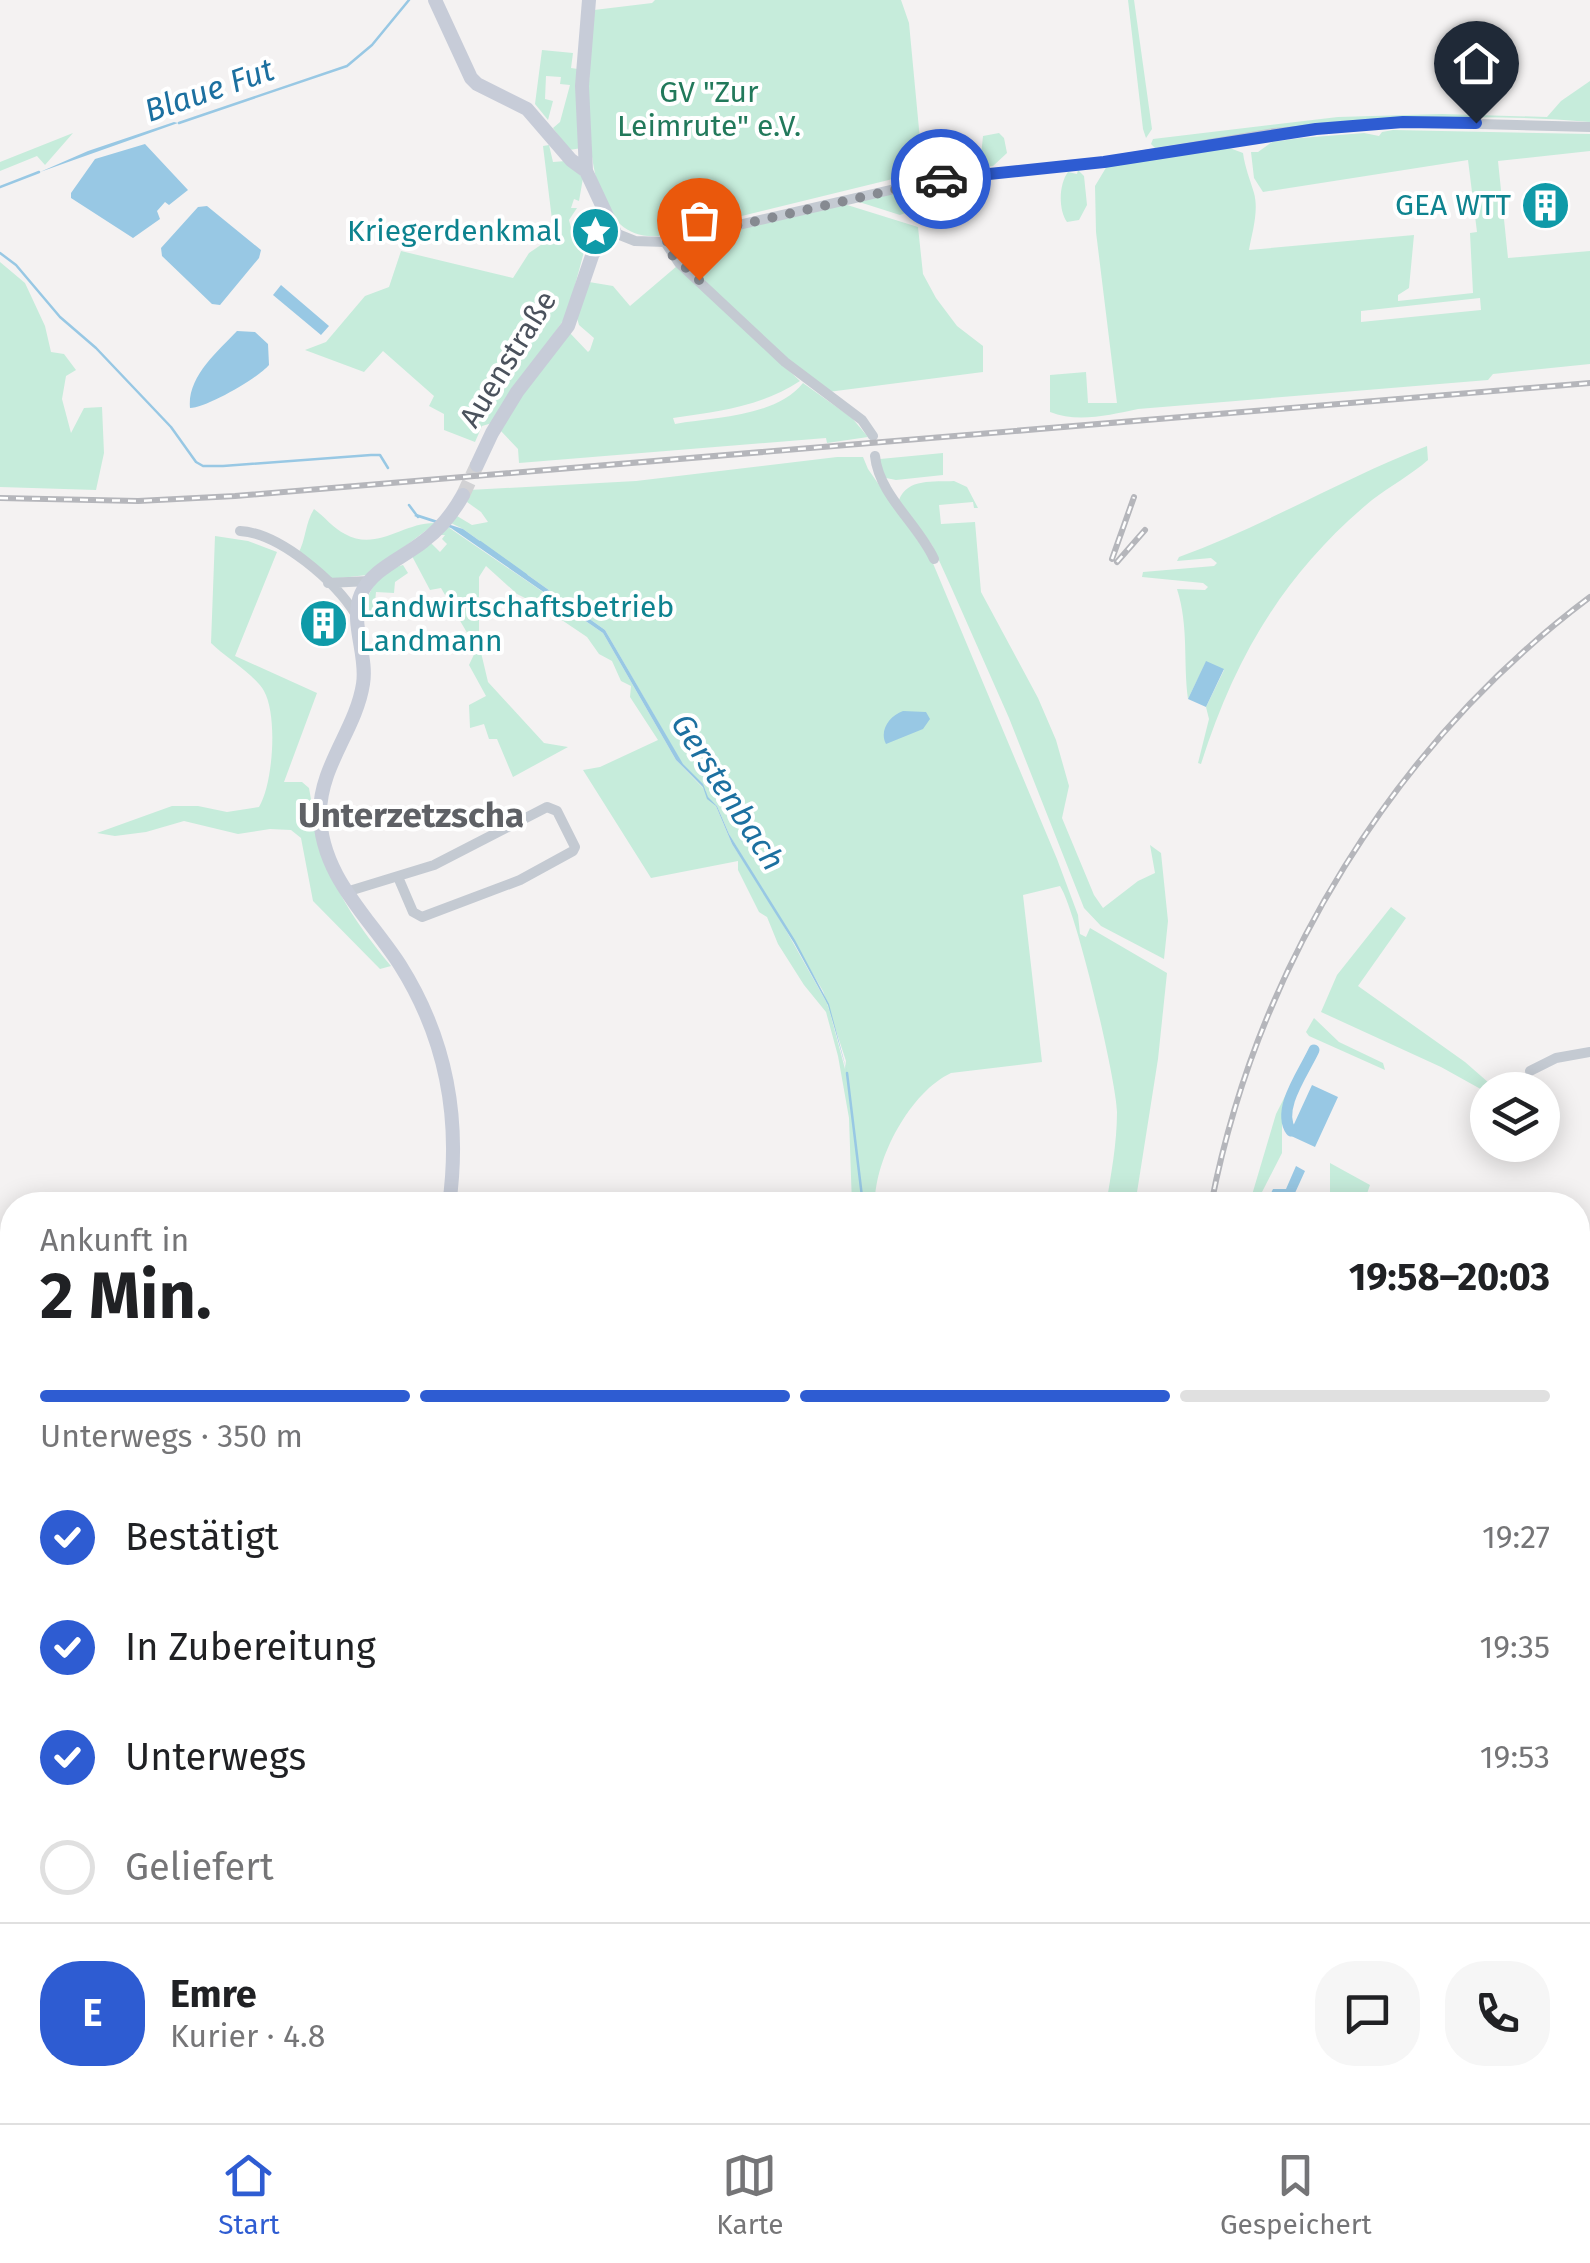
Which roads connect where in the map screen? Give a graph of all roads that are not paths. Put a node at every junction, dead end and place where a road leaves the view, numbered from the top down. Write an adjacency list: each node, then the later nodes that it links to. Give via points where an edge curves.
1 (435, 0): 4 (street, via 471,78 528,109)
2 (588, 0): 4 (street)
3 (1590, 127): 6 (street, via 1403,122 1316,129 1104,162 955,176)
4 (586, 171): 5 (street)
5 (615, 232): 6 (street); 9 (street, Auenstraße, via 593,253 568,326 518,392)
6 (665, 242): 7 (street, via 679,263)
7 (873, 436)
8 (874, 456): 12 (street, via 881,479)
9 (477, 465)
10 (462, 495): 13 (street, via 438,530)
11 (240, 531): 14 (street, via 271,538)
12 (934, 559)
13 (369, 580): 14 (street); 15 (street)
14 (327, 583): 15 (street)
15 (356, 616): 17 (street, via 363,684 320,812)
16 (398, 877): 16 (street, via 547,807 556,810 575,847 520,880 422,917 413,912); 17 (street)
17 (346, 892): 20 (street, via 400,964 429,1023 453,1122)
18 (1590, 1052): 19 (street)
19 (1530, 1070)
20 (450, 1192)

